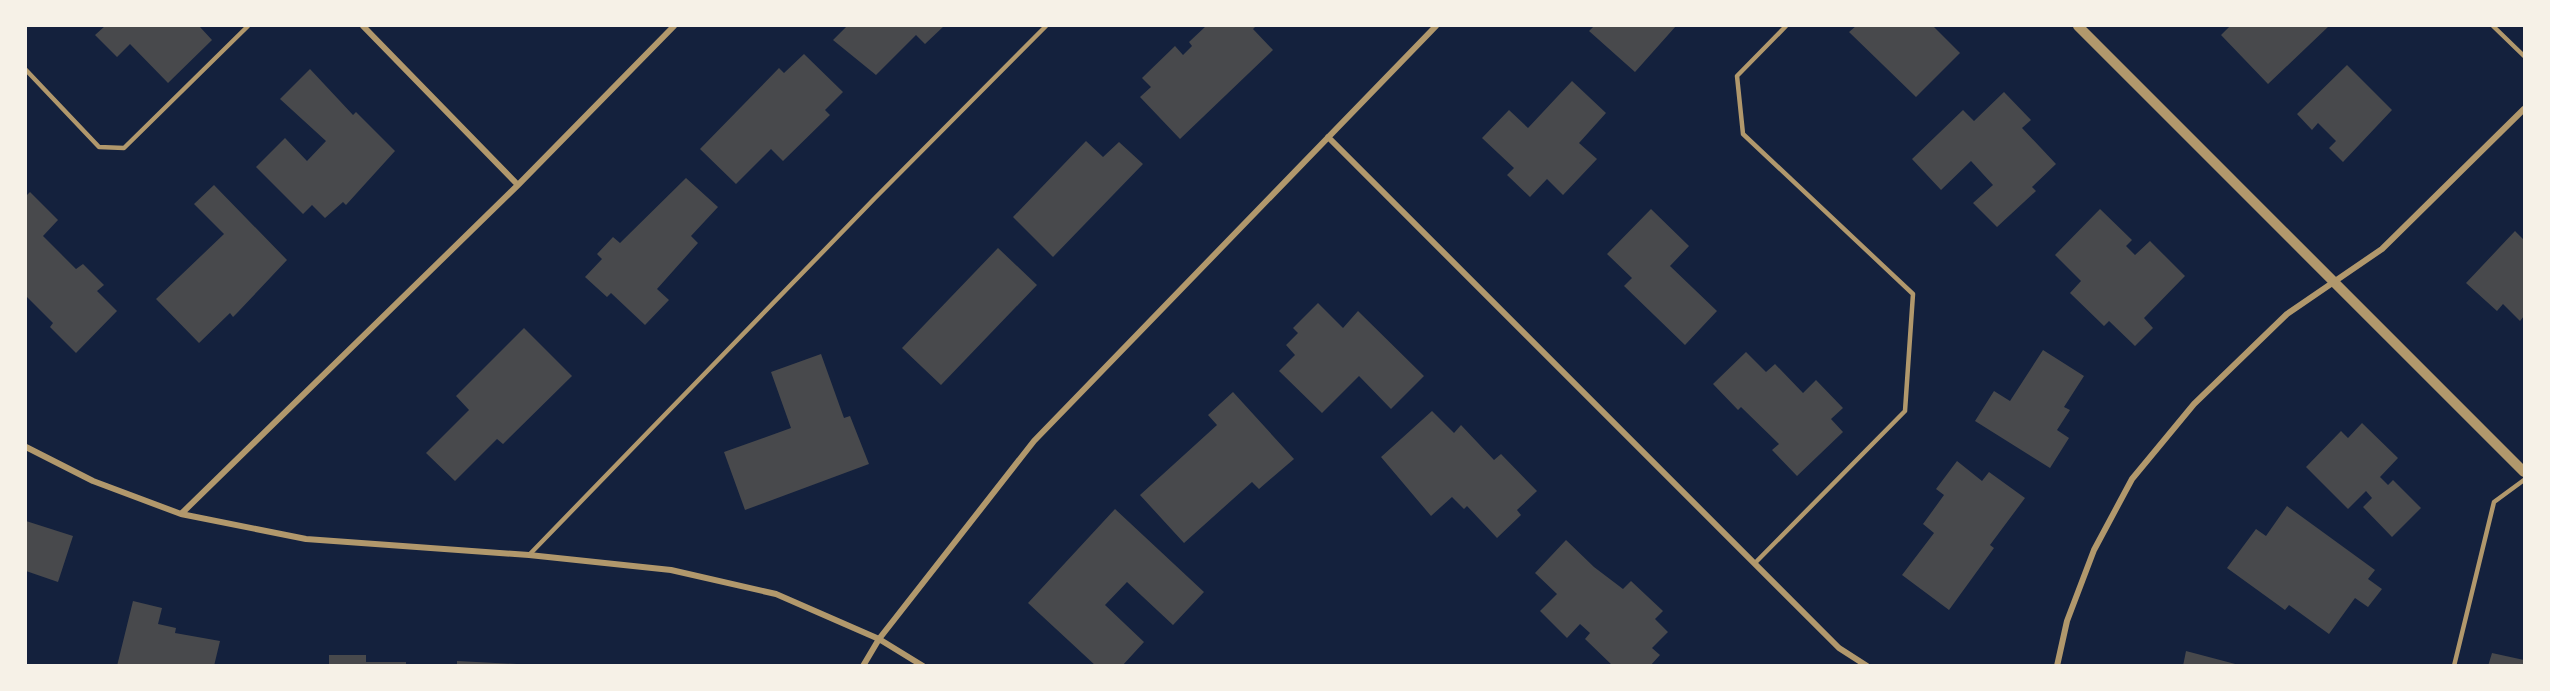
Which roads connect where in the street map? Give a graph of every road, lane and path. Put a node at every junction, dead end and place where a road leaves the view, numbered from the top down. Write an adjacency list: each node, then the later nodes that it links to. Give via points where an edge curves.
1 (248, 26): 10 (lane, via 124,148 99,147)
2 (363, 26): 13 (street)
3 (674, 26): 13 (street)
4 (1046, 26): 19 (lane)
5 (1436, 26): 12 (street)
6 (1786, 26): 20 (lane, via 1737,76 1743,134 1913,294 1905,411)
7 (2078, 26): 14 (street)
8 (2493, 26): 9 (lane)
9 (2524, 56)
10 (26, 70)
11 (2524, 109): 14 (street, via 2382,249)
12 (1328, 137): 20 (street); 21 (street, via 1034,441)
13 (518, 185): 18 (street)
14 (2335, 282): 16 (street); 25 (street, via 2287,314 2194,404 2132,479 2094,550 2067,621)
15 (26, 447): 18 (street, via 93,481)
16 (2524, 472)
17 (2524, 480): 26 (lane, via 2494,502)
18 (181, 514): 19 (street, via 306,540)
19 (528, 555): 21 (street, via 671,570 776,594)
20 (1755, 563): 24 (street, via 1839,648)
21 (879, 639): 22 (street); 23 (street)
22 (862, 666)
23 (923, 666)
24 (1867, 666)
25 (2057, 666)
26 (2454, 666)

